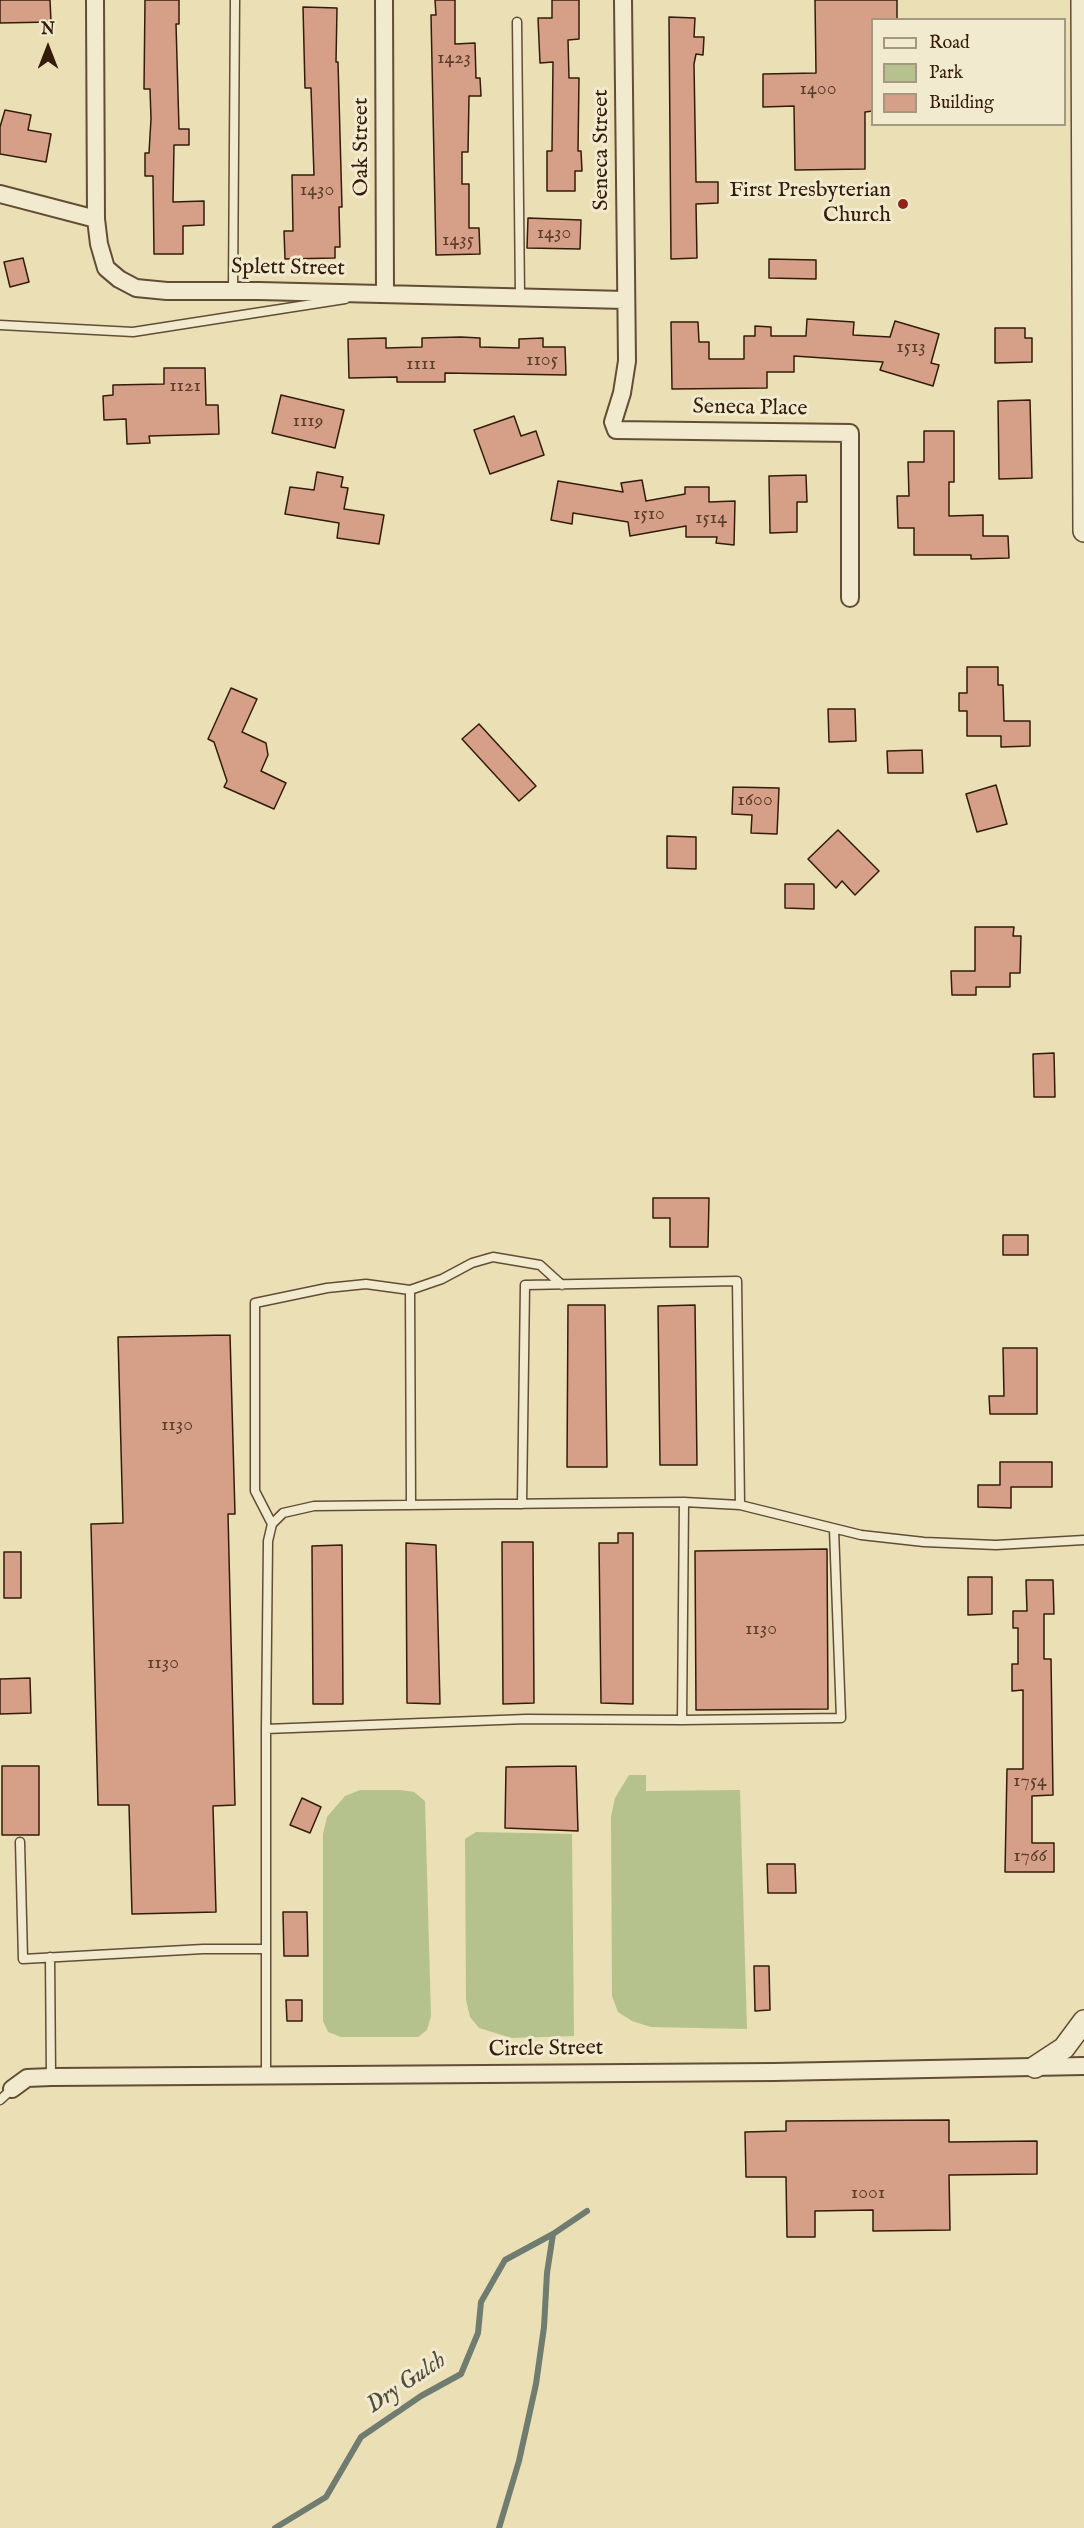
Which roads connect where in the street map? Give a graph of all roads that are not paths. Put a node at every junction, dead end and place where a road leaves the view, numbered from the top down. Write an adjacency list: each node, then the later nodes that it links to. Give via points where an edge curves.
1 (95, 0): 8 (street, Splett Street)
2 (235, 0): 9 (lane)
3 (384, 0): 10 (street, Oak Street)
4 (623, 0): 12 (street, Seneca Street)
5 (1082, 0): 14 (street)
6 (517, 22): 11 (lane)
7 (0, 194): 8 (street)
8 (96, 219): 9 (street, Splett Street, via 106,268 136,288)
9 (233, 291): 10 (street, Splett Street)
10 (385, 293): 11 (street, Splett Street); 13 (lane, via 133,332)
11 (520, 297): 12 (street, Splett Street)
12 (625, 300): 15 (street, Seneca Place, via 627,361 614,422 616,430 850,433)
13 (0, 325)
14 (1084, 531)
15 (850, 598)
16 (562, 1285): 17 (lane, via 540,1265 494,1257); 19 (lane, via 525,1285); 20 (lane, via 737,1281)
17 (410, 1290): 21 (lane); 22 (lane, via 366,1284 255,1303 255,1491)
18 (684, 1502): 19 (lane); 20 (lane); 25 (lane)
19 (522, 1504): 21 (lane)
20 (740, 1504): 23 (lane)
21 (411, 1505): 22 (lane, via 314,1506 283,1513)
22 (272, 1524): 26 (lane, via 268,1541)
23 (834, 1529): 24 (lane, via 924,1542 996,1545); 25 (lane, via 841,1718)
24 (1084, 1540)
25 (682, 1720): 26 (lane, via 526,1719)
26 (266, 1729): 28 (lane)
27 (20, 1842): 29 (lane, via 23,1959)
28 (266, 1949): 29 (lane); 33 (lane)
29 (50, 1957): 34 (lane)
30 (1084, 2021): 32 (street, via 1064,2048)
31 (1084, 2066): 32 (street, Circle Street)
32 (1035, 2067): 33 (street, Circle Street)
33 (266, 2075): 34 (street, Circle Street)
34 (51, 2077): 35 (street, Circle Street, via 27,2078)
35 (6, 2094)

